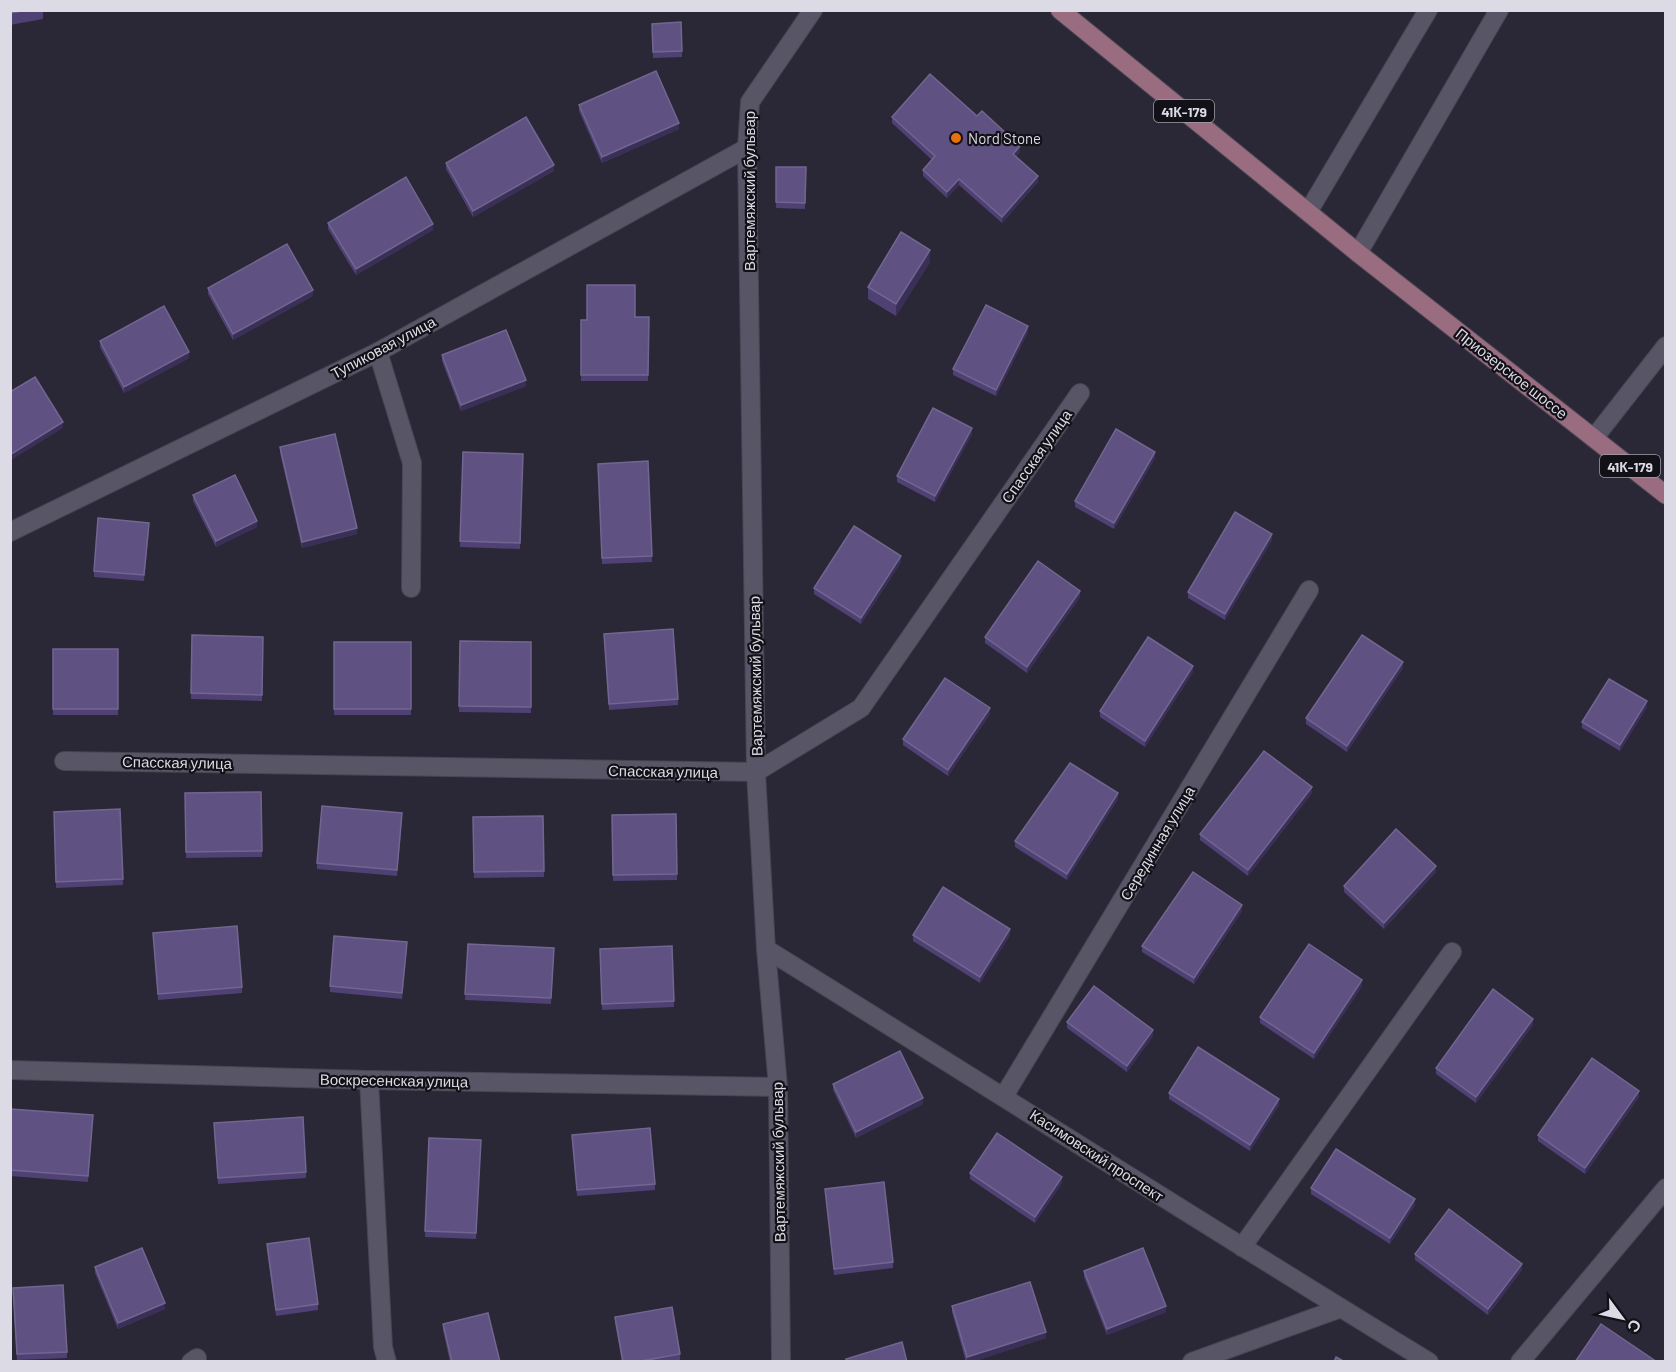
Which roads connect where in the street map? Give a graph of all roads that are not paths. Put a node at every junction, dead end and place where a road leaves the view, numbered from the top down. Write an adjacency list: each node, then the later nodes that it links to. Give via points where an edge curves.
1 (813, 10): 5 (street, Вартемяжский бульвар, via 750,102)
2 (1060, 10): 6 (main road, 41К-179)
3 (1428, 10): 6 (street)
4 (1499, 10): 7 (street)
5 (747, 148): 9 (street, Тупиковая улица); 17 (street, Вартемяжский бульвар)
6 (1308, 212): 7 (main road, 41К-179)
7 (1358, 253): 11 (main road, Приозерское шоссе / 41К-179)
8 (1665, 346): 11 (street)
9 (378, 352): 13 (street, Тупиковая улица); 14 (street, via 412,463)
10 (1080, 393): 17 (street, Спасская улица, via 861,708)
11 (1594, 438): 12 (main road, Приозерское шоссе / 41К-179)
12 (1665, 495)
13 (10, 532)
14 (411, 588)
15 (1309, 590): 23 (street, Серединная улица)
16 (64, 760): 17 (street, Спасская улица)
17 (756, 772): 18 (street, Вартемяжский бульвар)
18 (766, 949): 22 (street, Вартемяжский бульвар); 23 (street, Касимовский проспект)
19 (1452, 952): 25 (street)
20 (10, 1070): 21 (street, Воскресенская улица)
21 (369, 1080): 22 (street, Воскресенская улица); 27 (street, via 383,1347)
22 (778, 1087): 28 (street, Вартемяжский бульвар)
23 (1004, 1096): 25 (street, Касимовский проспект)
24 (1665, 1188): 31 (street)
25 (1242, 1247): 26 (street, Касимовский проспект)
26 (1341, 1308): 29 (street); 30 (street, Касимовский проспект)
27 (387, 1362)
28 (781, 1362)
29 (1192, 1362)
30 (1429, 1362)
31 (1520, 1362)

